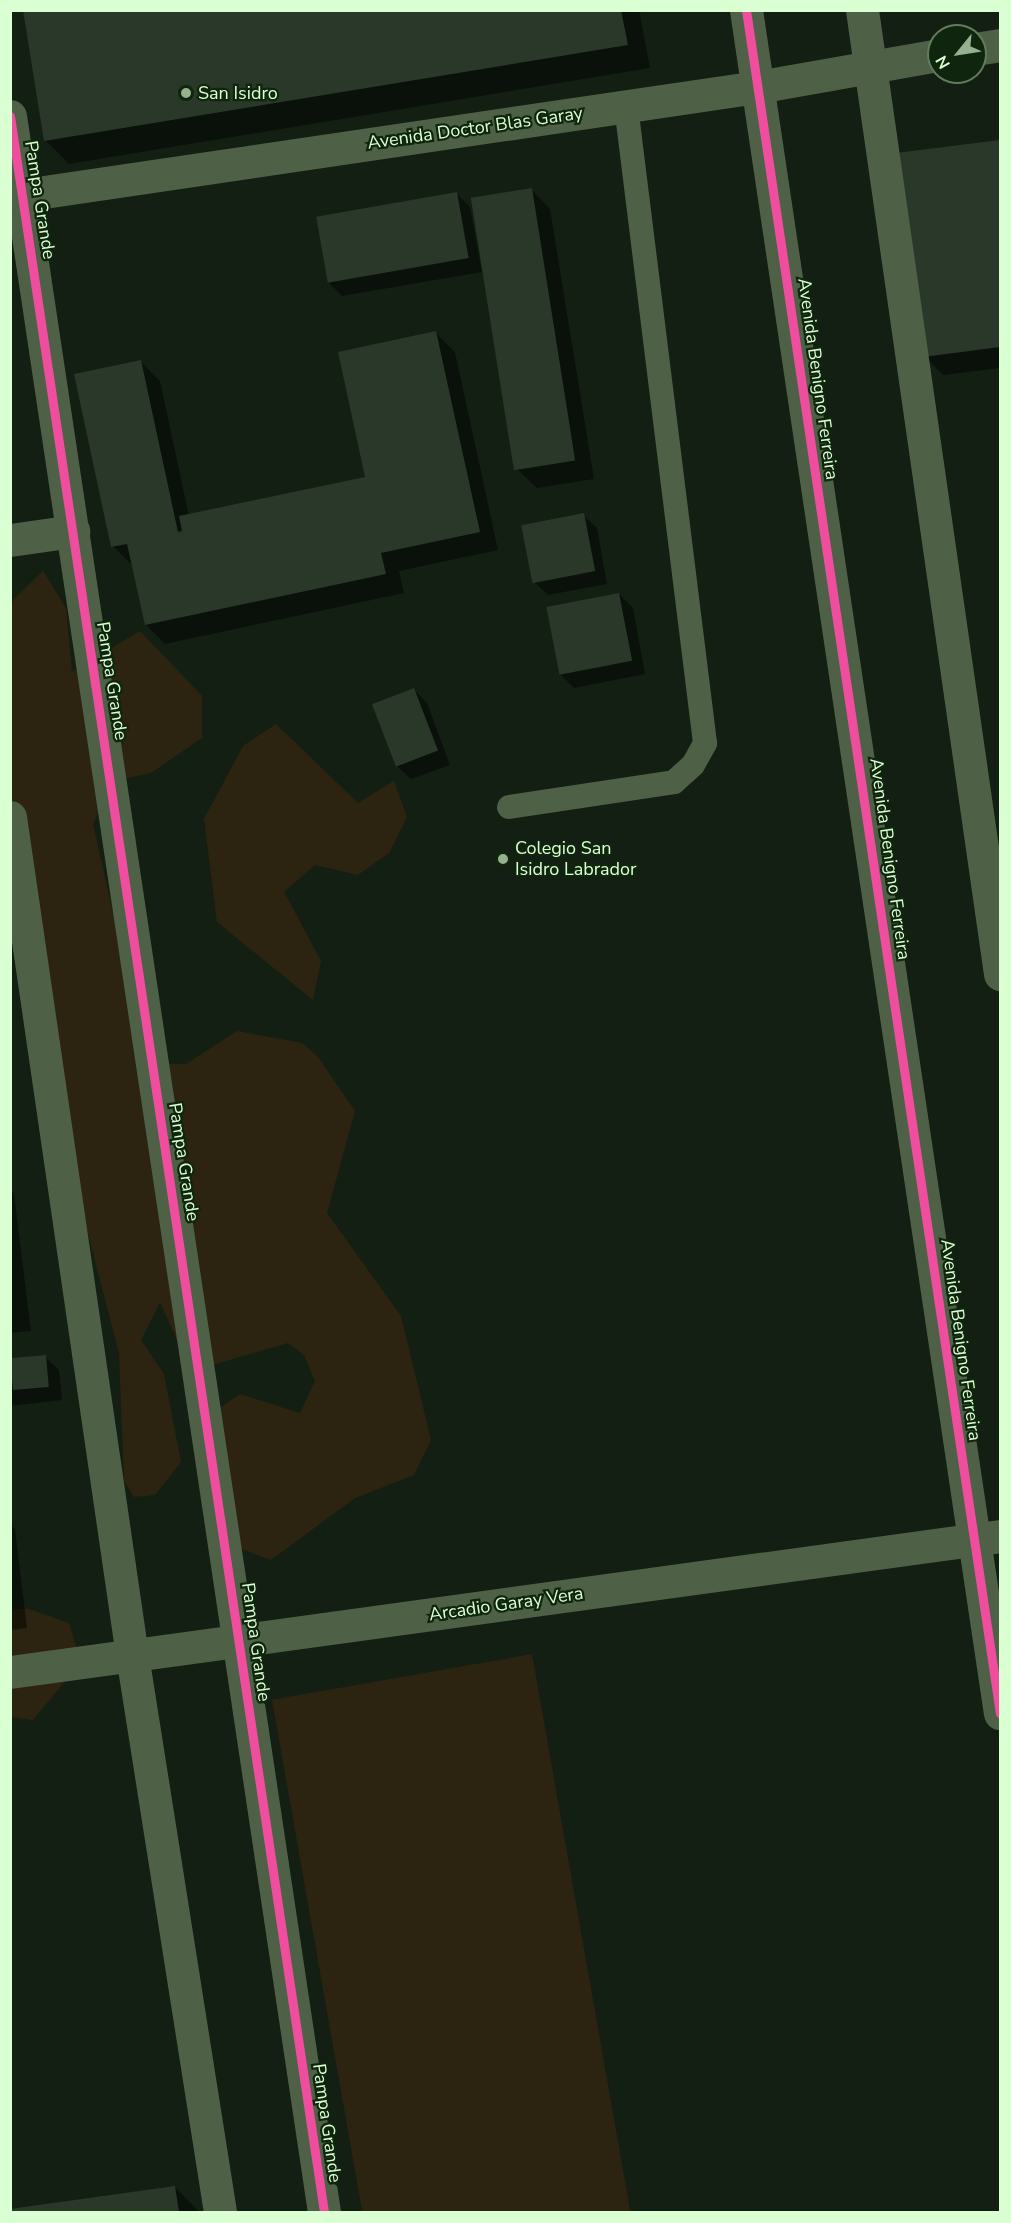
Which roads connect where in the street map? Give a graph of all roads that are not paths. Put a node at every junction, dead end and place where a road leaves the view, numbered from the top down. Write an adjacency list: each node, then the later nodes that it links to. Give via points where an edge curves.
1 (746, 10): 5 (street, Avenida Benigno Ferreira)
2 (862, 10): 4 (street)
3 (927, 57): 4 (street, Avenida Doctor Blas Garay)
4 (871, 66): 5 (street, Avenida Doctor Blas Garay); 13 (street)
5 (758, 87): 6 (street, Avenida Doctor Blas Garay); 14 (street, Avenida Benigno Ferreira)
6 (626, 106): 8 (street, Avenida Doctor Blas Garay); 11 (lane, via 705,743 693,765 674,782)
7 (10, 116): 8 (street, Pampa Grande)
8 (17, 196): 9 (street, Pampa Grande)
9 (73, 531): 10 (street); 15 (street, Pampa Grande)
10 (10, 540)
11 (509, 807)
12 (10, 817): 16 (street)
13 (1000, 974)
14 (988, 1538): 15 (street, Arcadio Garay Vera); 18 (street, Avenida Benigno Ferreira)
15 (239, 1641): 16 (street, Arcadio Garay Vera); 20 (street, Pampa Grande)
16 (132, 1655): 17 (street, Arcadio Garay Vera); 19 (street)
17 (10, 1672)
18 (1000, 1713)
19 (220, 2212)
20 (324, 2212)

